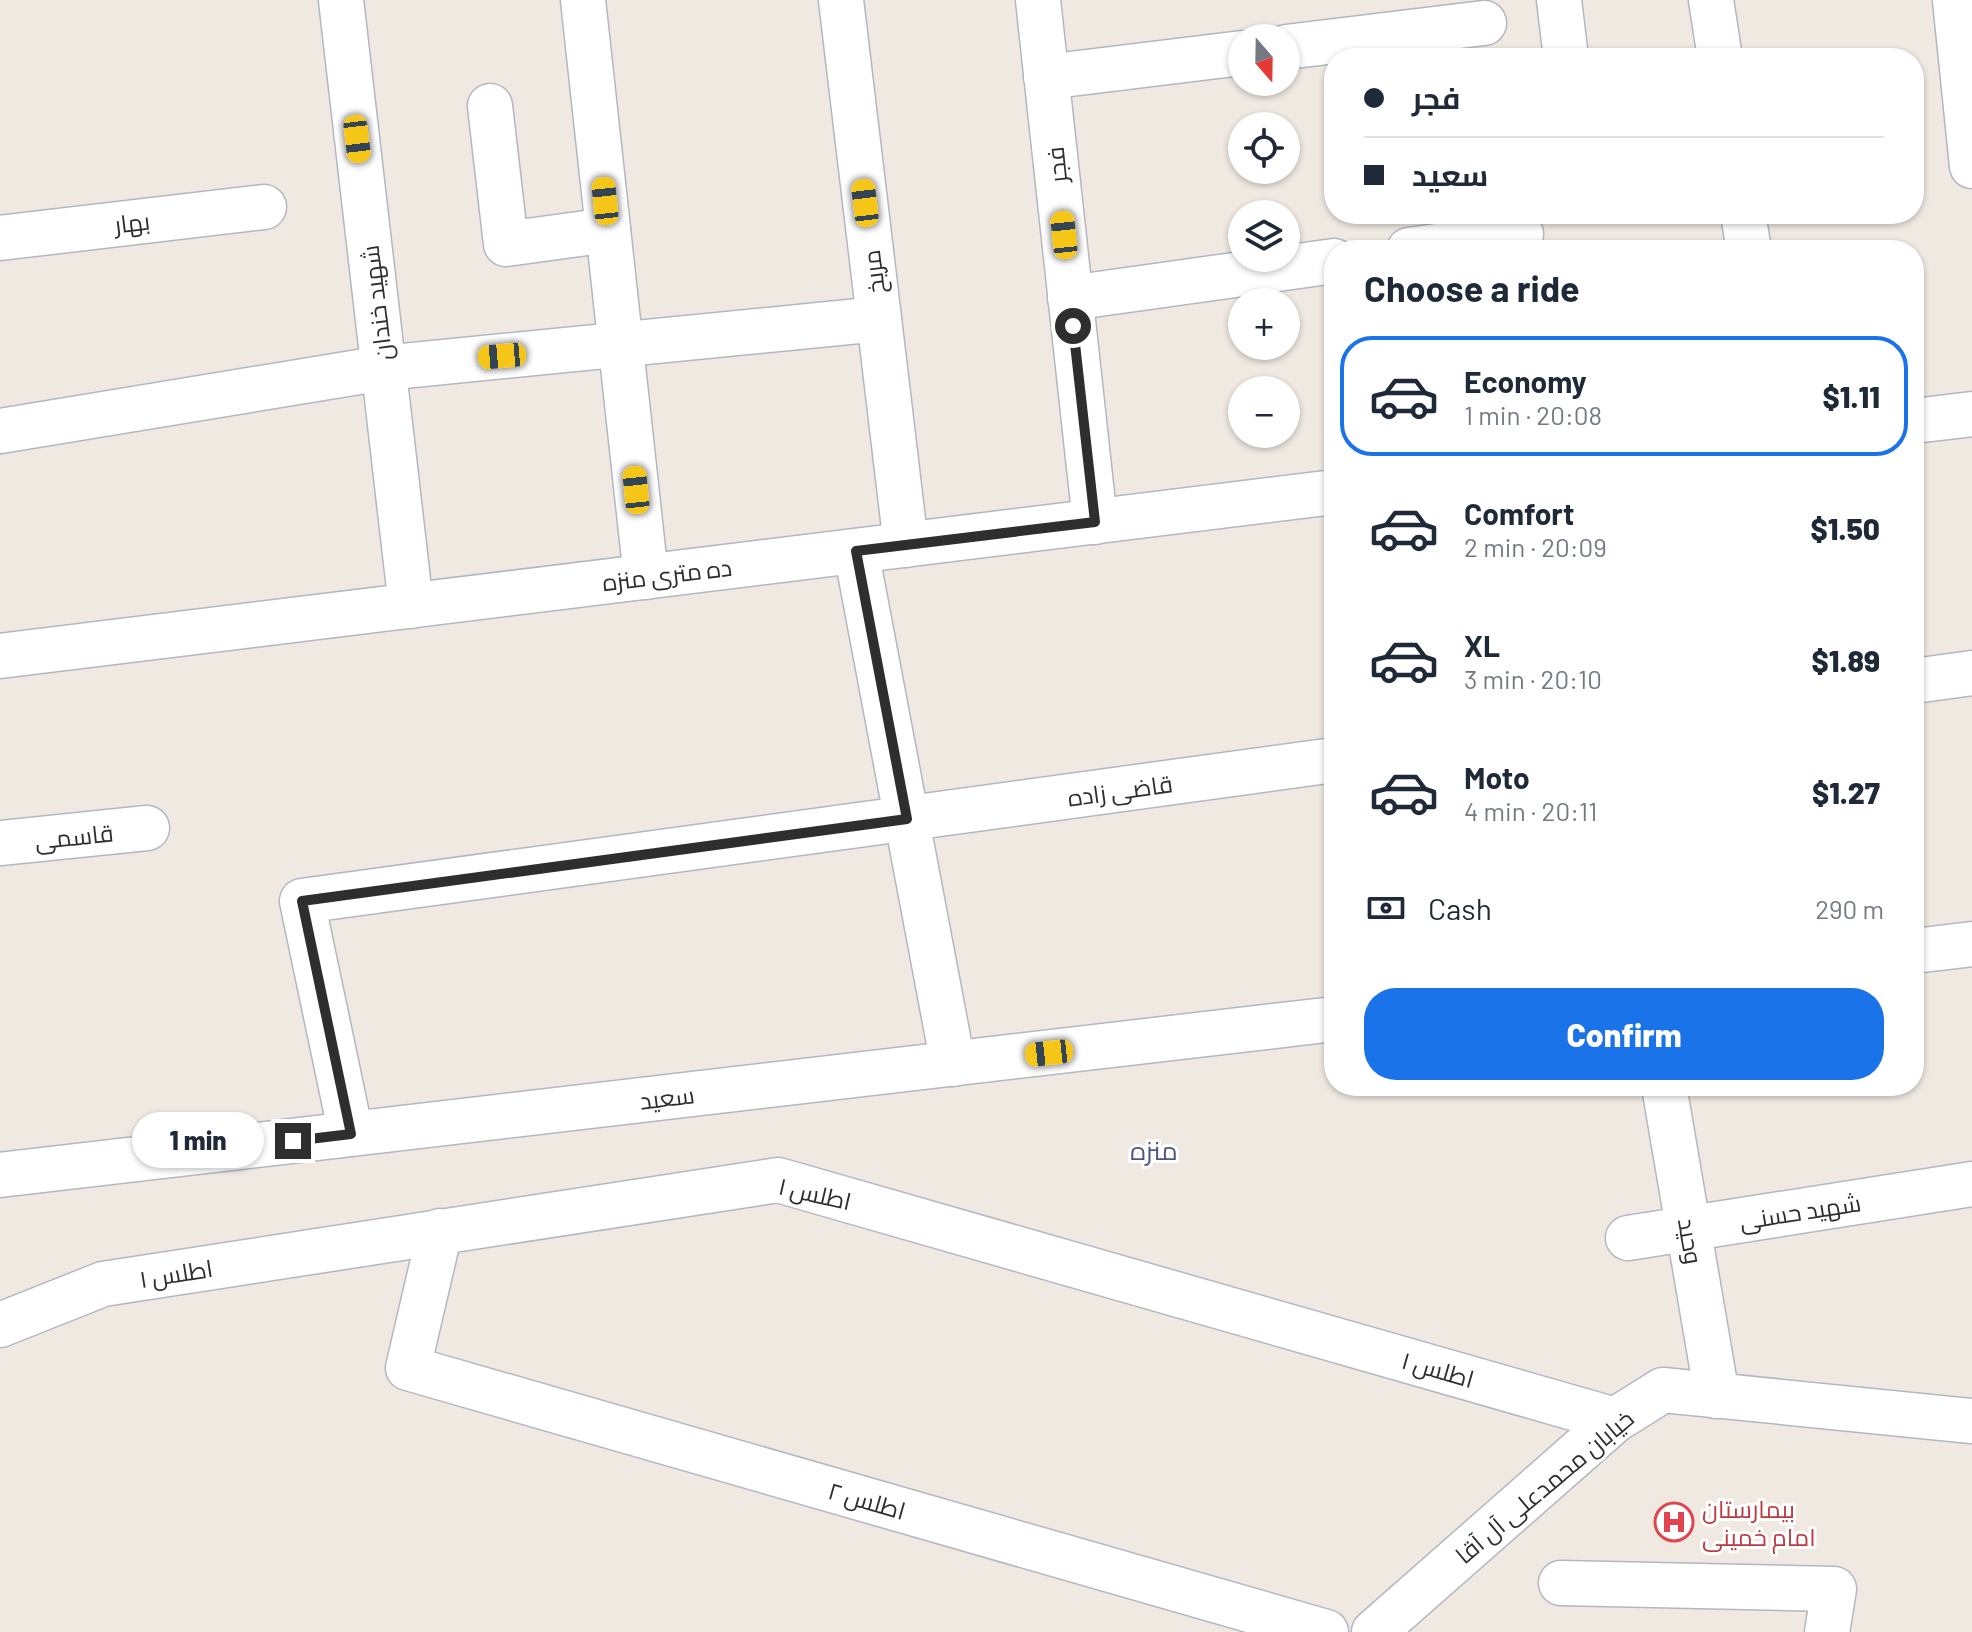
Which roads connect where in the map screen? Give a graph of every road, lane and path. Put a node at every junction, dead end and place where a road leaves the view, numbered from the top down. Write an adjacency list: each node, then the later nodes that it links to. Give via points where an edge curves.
1 (341, 0): 25 (street, شهید خندان)
2 (583, 0): 17 (street)
3 (841, 0): 23 (street, مریخ)
4 (1038, 0): 13 (street, فجر)
5 (1559, 0): 10 (street)
6 (1711, 0): 11 (street)
7 (1955, 0): 15 (street)
8 (1485, 27): 9 (street)
9 (1300, 46)
10 (1565, 48)
11 (1718, 48)
12 (1228, 55): 13 (street)
13 (1046, 77): 22 (street, فجر)
14 (490, 106): 17 (street, via 506,244)
15 (1972, 166)
16 (264, 207): 19 (street, بهار)
17 (608, 230): 24 (street)
18 (1520, 233): 20 (street)
19 (0, 238)
20 (1474, 240)
21 (1324, 262): 22 (street)
22 (1070, 298): 30 (street, فجر)
23 (879, 319): 24 (street); 31 (street, مریخ)
24 (621, 345): 25 (street); 33 (street)
25 (383, 368): 28 (street); 34 (street, شهید خندان)
26 (1972, 414): 27 (street)
27 (1924, 420)
28 (0, 431)
29 (1324, 493): 30 (street, ده متری منزه)
30 (1095, 522): 31 (street, ده متری منزه)
31 (906, 545): 32 (street, ده متری منزه)
32 (856, 551): 33 (street, ده متری منزه); 39 (street)
33 (646, 577): 34 (street, ده متری منزه)
34 (411, 606): 35 (street, ده متری منزه)
35 (0, 654)
36 (1972, 673): 37 (street)
37 (1924, 680)
38 (1324, 761): 39 (street, قاضی زاده)
39 (907, 819): 45 (street); 47 (street, قاضی زاده, via 302,901)
40 (147, 828): 41 (street, قاسمی)
41 (0, 843)
42 (1972, 944): 43 (street)
43 (1924, 950)
44 (1324, 1020): 45 (street, سعید)
45 (953, 1064): 47 (street, سعید)
46 (1666, 1096): 50 (street, وحید)
47 (351, 1134): 48 (street, سعید)
48 (0, 1175)
49 (1972, 1184): 50 (street, شهید حسنی)
50 (1689, 1229): 52 (street, شهید حسنی); 54 (street, وحید)
51 (440, 1231): 53 (street, اطلس ۱, via 103,1284); 55 (street, اطلس ۱, via 778,1180); 58 (street, اطلس ۲, via 408,1368)
52 (1628, 1238)
53 (0, 1325)
54 (1717, 1396): 55 (street, خیابان محمدعلی آل آقا, via 1663,1390); 56 (street, خیابان محمدعلی آل آقا)
55 (1615, 1420): 59 (street, خیابان محمدعلی آل آقا)
56 (1972, 1421)
57 (1561, 1583): 60 (street, via 1834,1589)
58 (1326, 1632)
59 (1374, 1632)
60 (1827, 1632)

